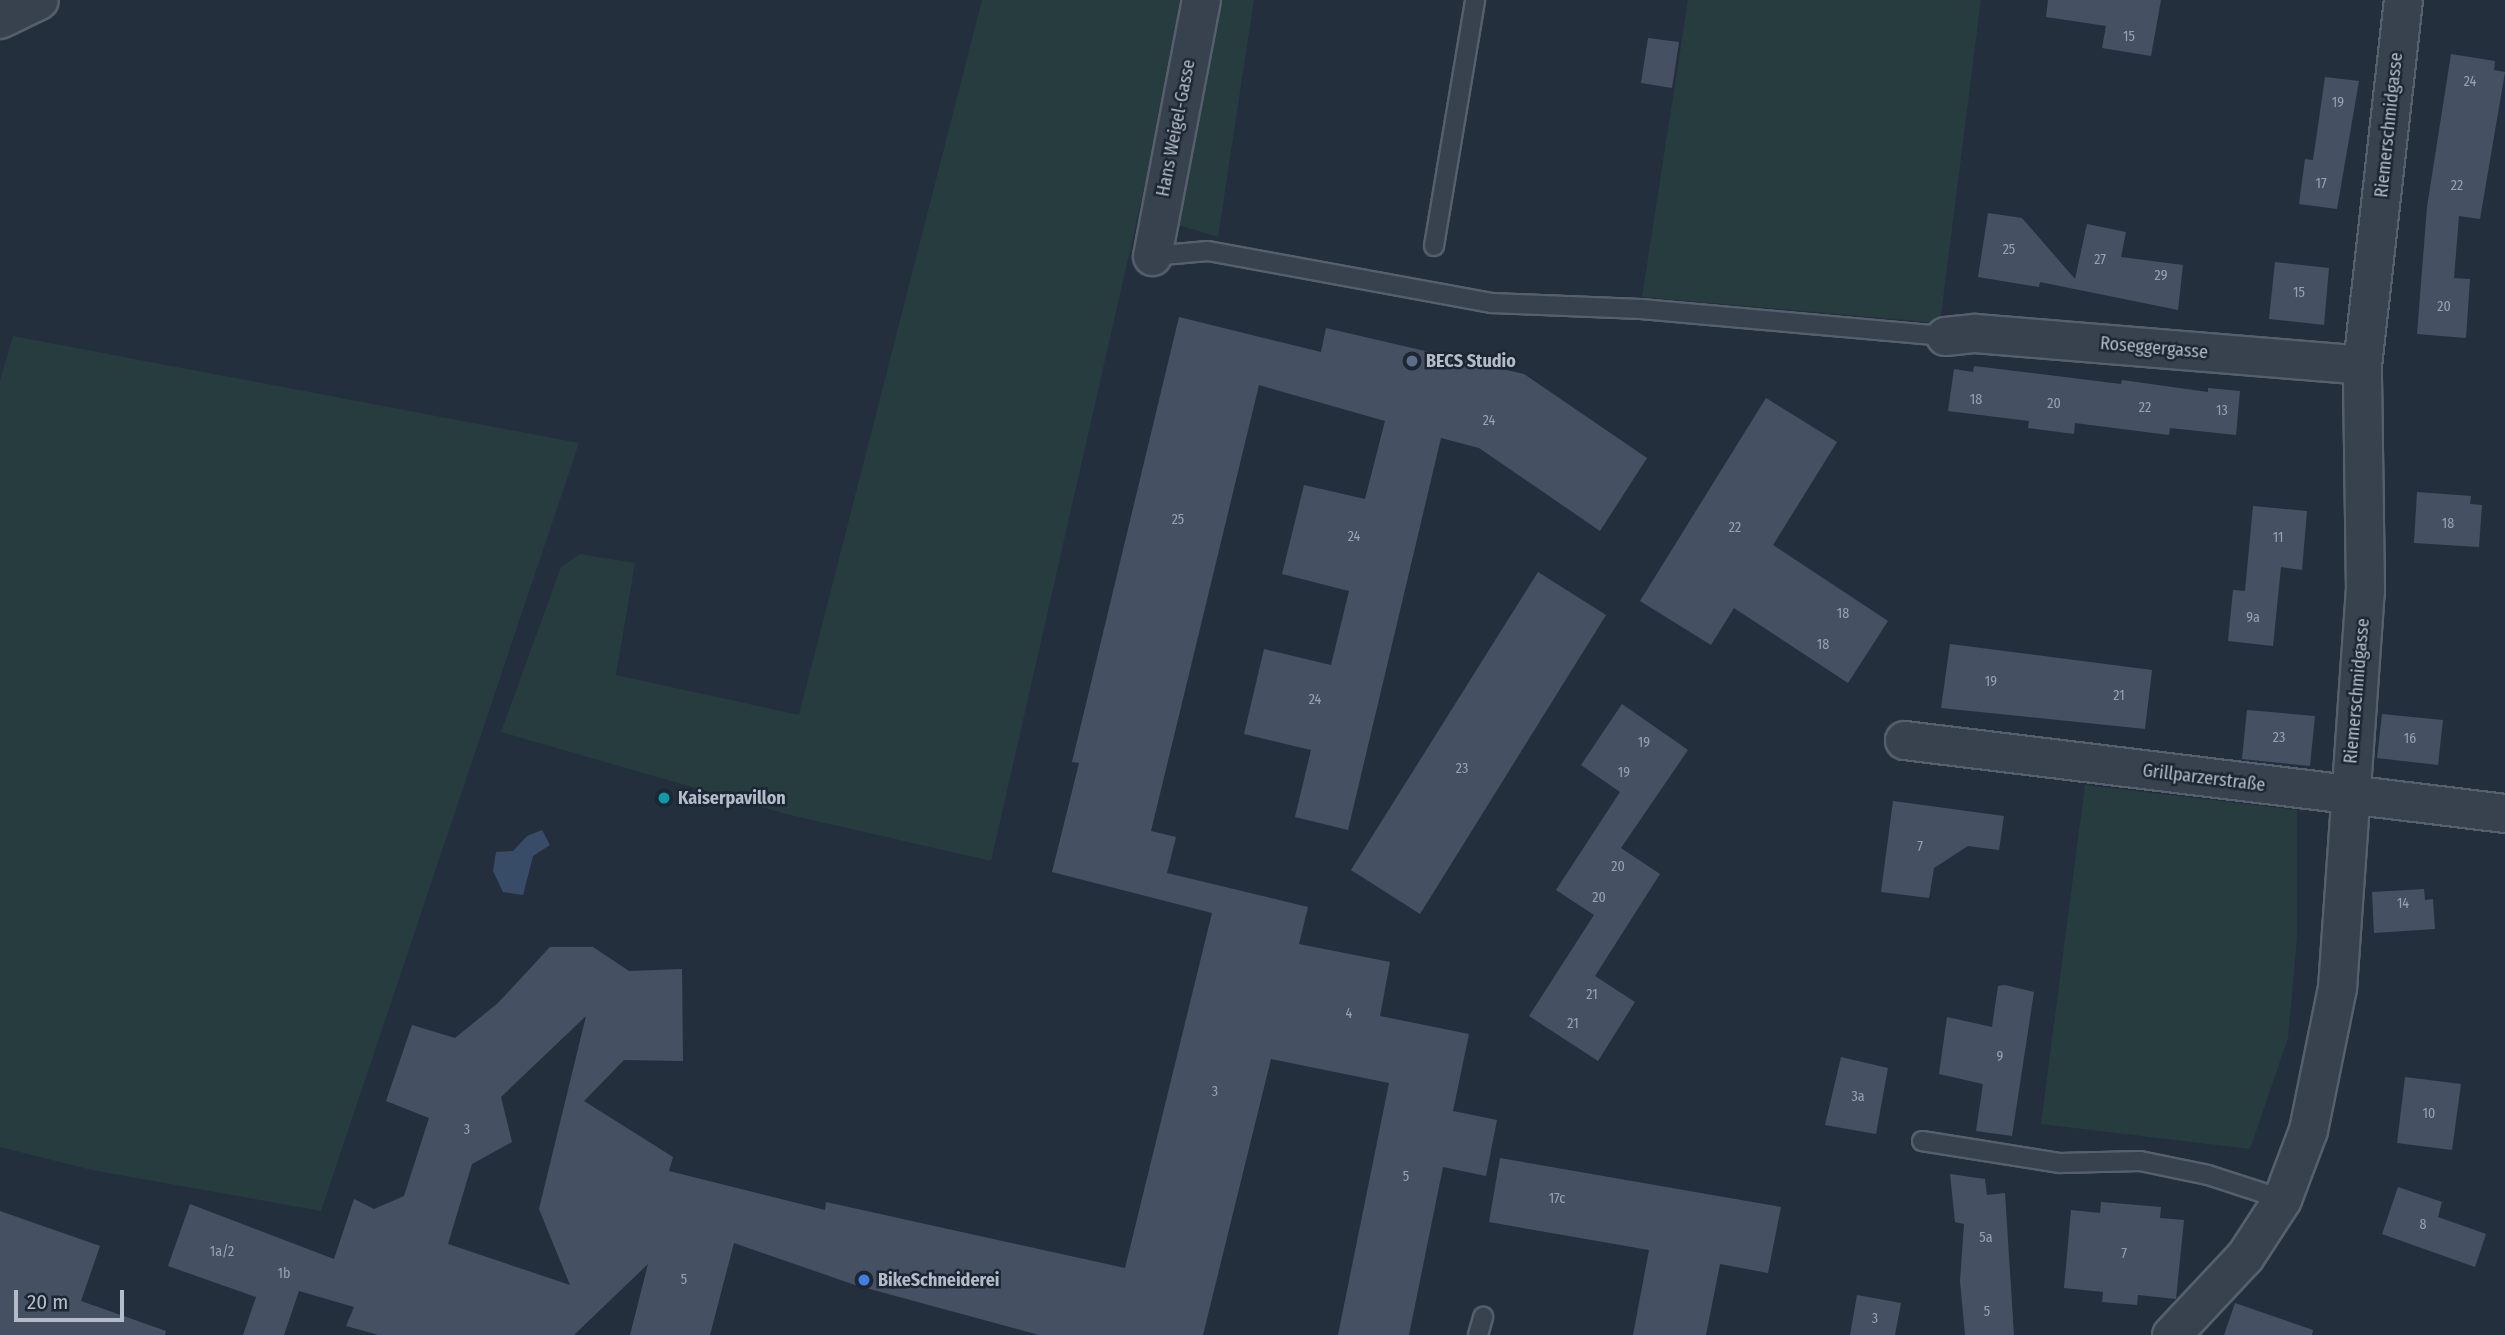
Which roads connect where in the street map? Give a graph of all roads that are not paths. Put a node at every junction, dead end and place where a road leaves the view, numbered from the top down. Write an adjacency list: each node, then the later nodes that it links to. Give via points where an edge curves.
1 (39, 0): 5 (street)
2 (1201, 0): 7 (street, Hans Weigel-Gasse)
3 (1475, 0): 6 (lane)
4 (2403, 0): 9 (street, Riemerschmidgasse)
5 (0, 19)
6 (1434, 246)
7 (1152, 256): 8 (lane, via 1208,251 1492,303 1641,309)
8 (1945, 336): 9 (street, Roseggergasse, via 1975,332)
9 (2362, 365): 11 (street, Riemerschmidgasse, via 2365,591)
10 (1904, 740): 11 (street, Grillparzerstraße)
11 (2348, 796): 12 (street, Grillparzerstraße); 14 (street, Riemerschmidgasse, via 2337,989 2308,1130)
12 (2505, 813)
13 (1922, 1141): 14 (lane, via 2060,1163 2140,1161 2208,1175)
14 (2282, 1199): 17 (street, Riemerschmidgasse, via 2245,1256)
15 (1483, 1317): 16 (lane)
16 (1478, 1335)
17 (2171, 1335)

